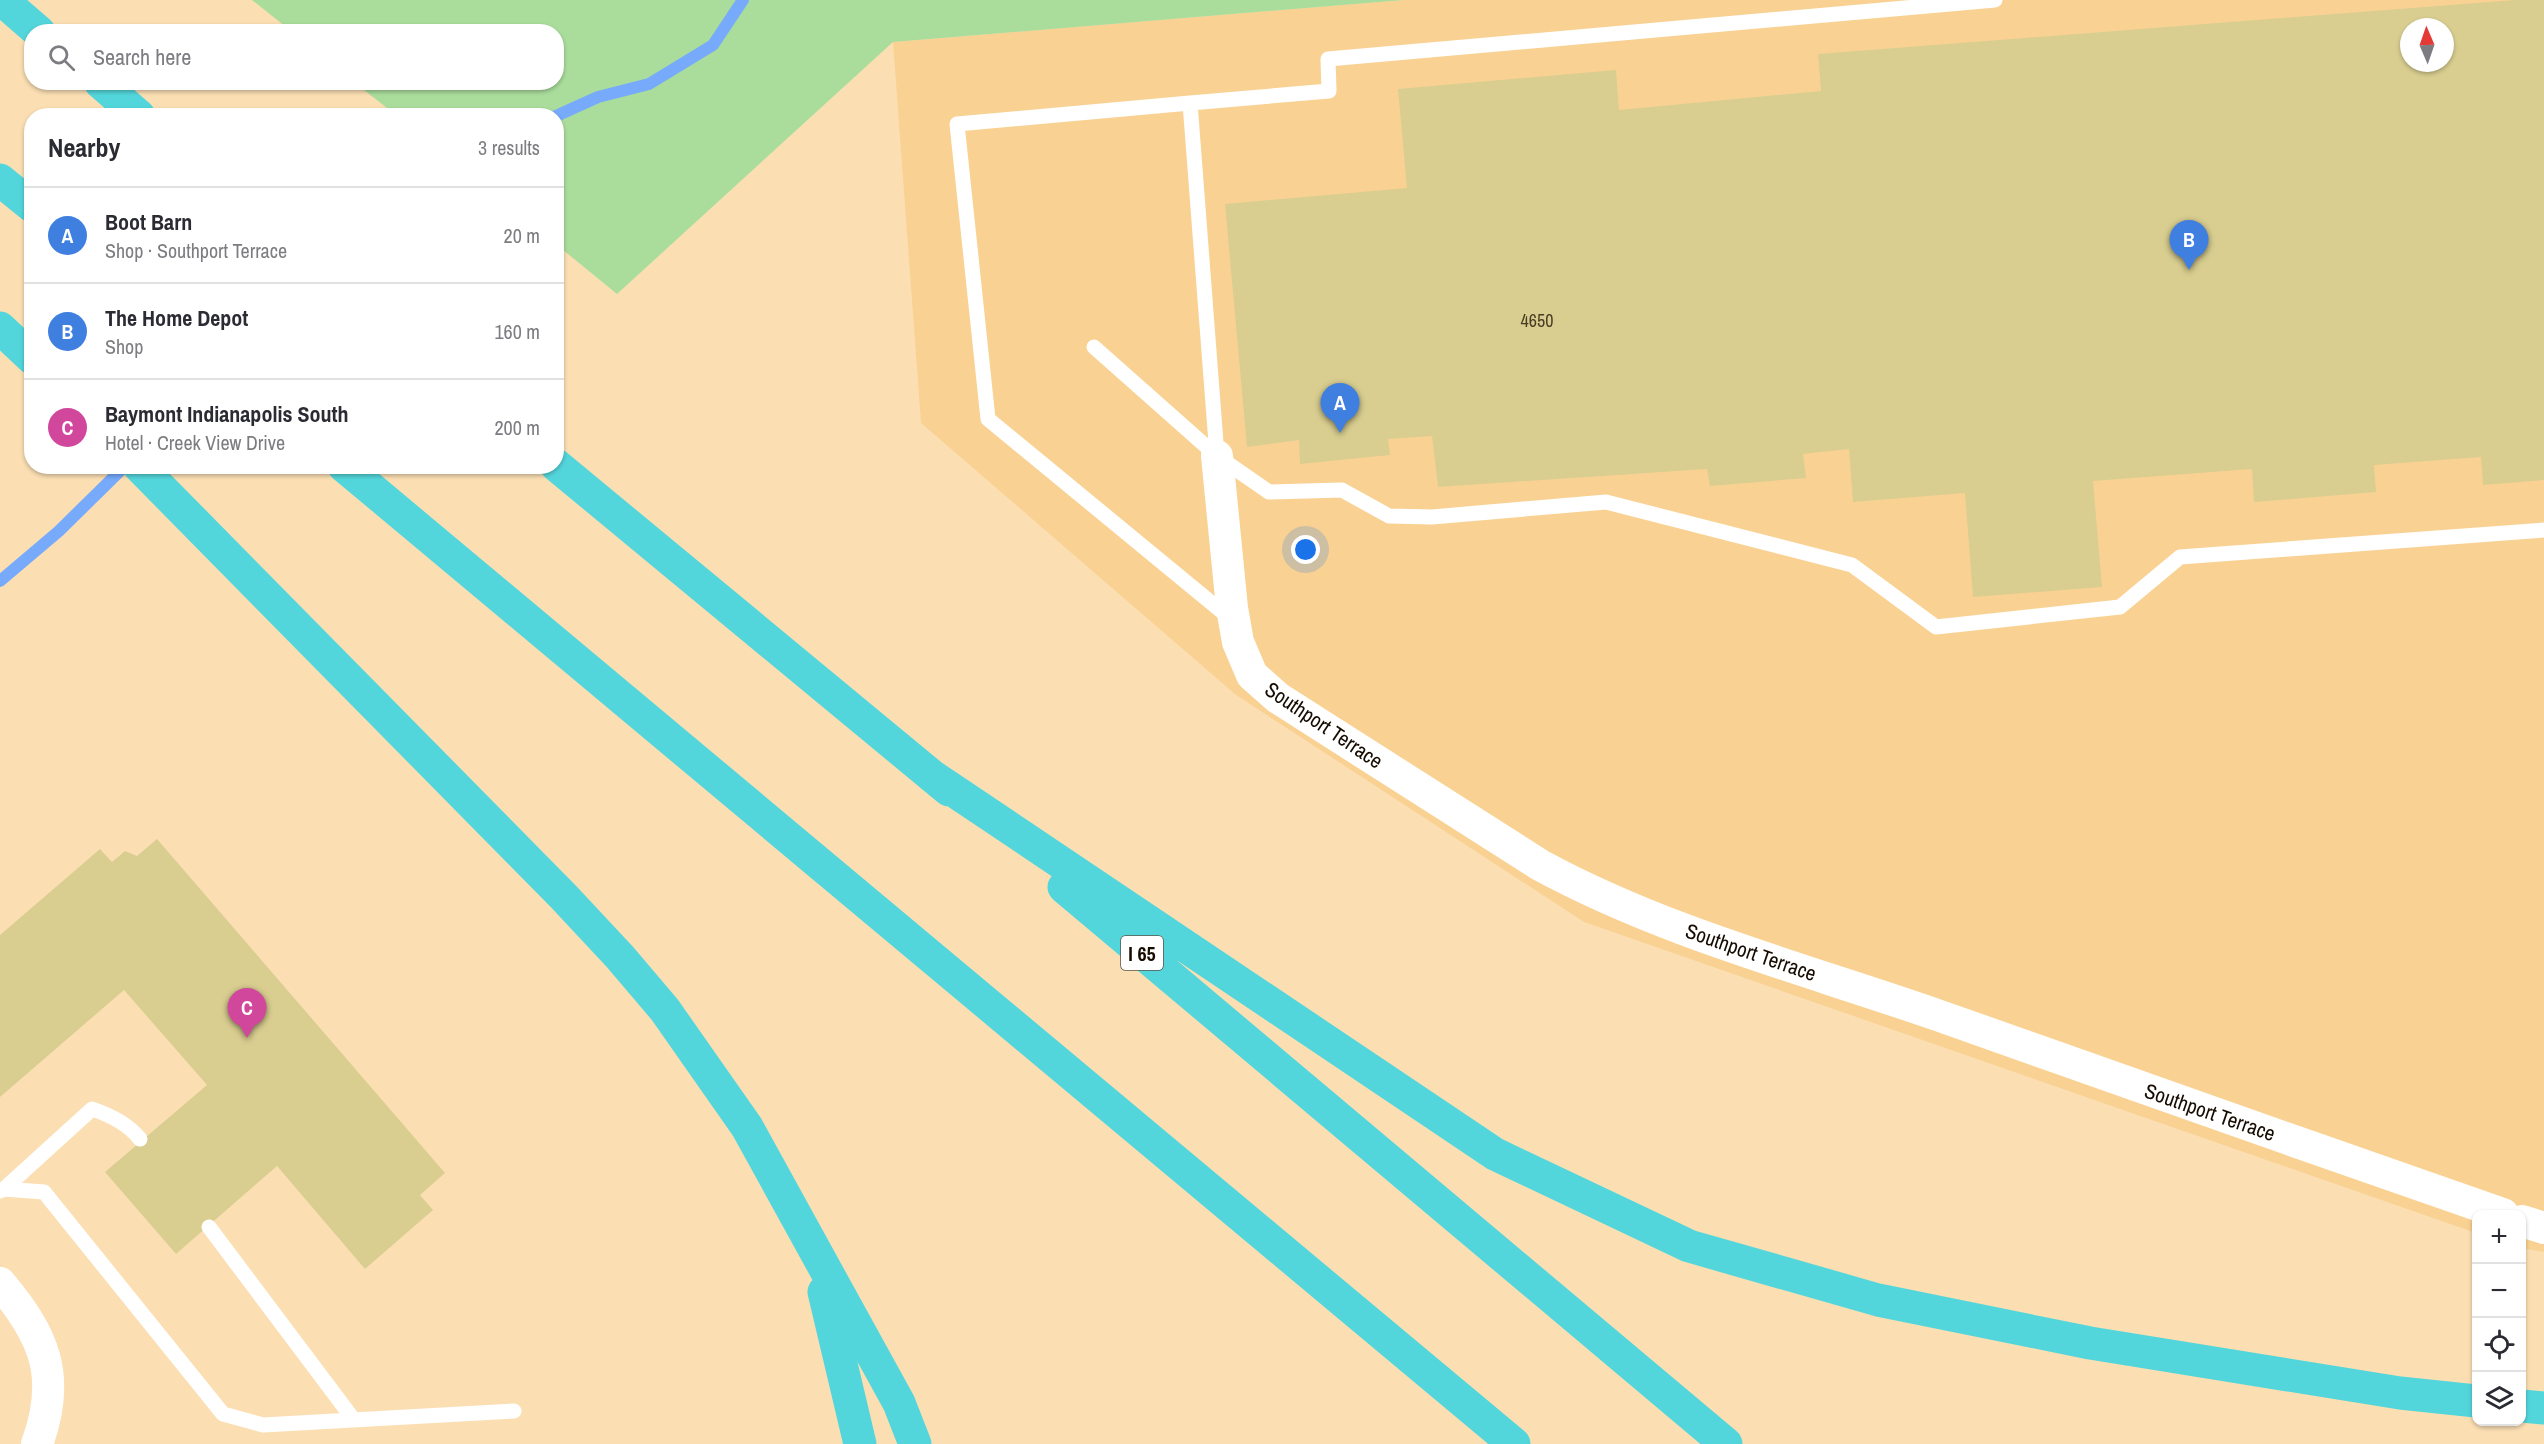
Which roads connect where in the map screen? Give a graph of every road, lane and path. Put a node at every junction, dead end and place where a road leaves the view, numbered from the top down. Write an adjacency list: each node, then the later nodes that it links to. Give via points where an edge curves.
1 (2, 0): 3 (highway)
2 (1995, 0): 5 (lane, via 1328,59 1329,91)
3 (30, 24)
4 (109, 90): 6 (highway)
5 (1190, 103): 12 (lane); 17 (lane, via 957,124 988,419)
6 (131, 108)
7 (0, 180): 8 (highway)
8 (24, 200)
9 (0, 328): 11 (highway)
10 (1094, 347): 12 (lane)
11 (24, 350)
12 (1217, 456): 16 (lane, via 1269,492 1342,490 1389,516 1432,517 1606,502 1852,565 1936,627 2120,607 2180,557); 17 (street, Southport Terrace)
13 (564, 472): 18 (highway, I 65)
14 (147, 474): 25 (highway, via 620,957 665,1010 747,1128)
15 (354, 474): 35 (highway)
16 (2544, 530)
17 (1234, 622): 21 (street, Southport Terrace, via 1252,675 1278,698 1584,889 1698,934)
18 (932, 776): 27 (highway, via 1495,1154 1689,1246 1878,1300 2090,1343 2400,1393); 36 (highway, I 65)
19 (140, 1139): 20 (lane, via 134,1131 92,1109)
20 (2, 1190): 31 (lane, via 44,1192 223,1414 263,1425)
21 (2489, 1210)
22 (2526, 1222): 24 (street)
23 (209, 1227): 31 (lane)
24 (2544, 1228)
25 (816, 1255): 33 (highway); 34 (highway, via 899,1403)
26 (0, 1283): 32 (street, via 24,1311 38,1335 44,1356 49,1389)
27 (2472, 1401)
28 (2526, 1406): 29 (highway)
29 (2544, 1408)
30 (514, 1411): 31 (lane)
31 (354, 1420)
32 (38, 1444)
33 (860, 1444)
34 (915, 1444)
35 (1514, 1444)
36 (1726, 1444)

